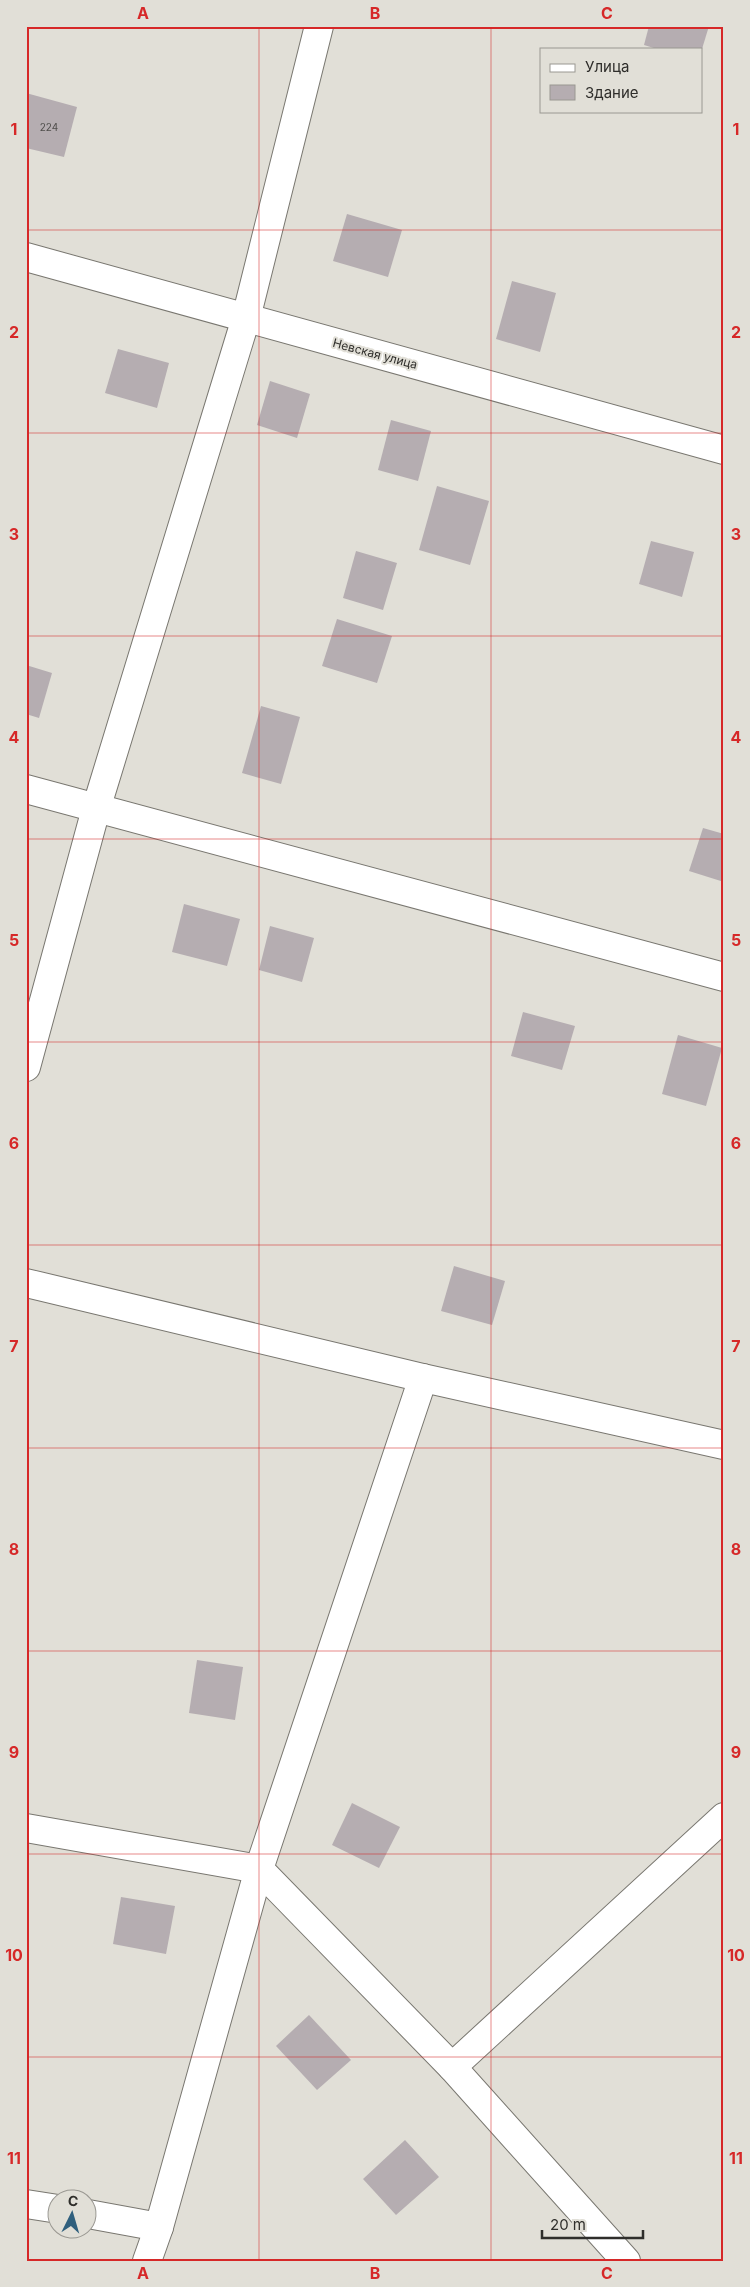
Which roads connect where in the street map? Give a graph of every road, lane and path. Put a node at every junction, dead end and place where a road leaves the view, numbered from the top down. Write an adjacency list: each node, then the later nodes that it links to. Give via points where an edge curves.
1 (319, 26): 3 (street)
2 (26, 257): 3 (street, Невская улица)
3 (246, 318): 4 (street, Невская улица); 6 (street)
4 (724, 450)
5 (26, 789): 6 (street)
6 (96, 809): 7 (street); 8 (street)
7 (724, 977)
8 (26, 1067)
9 (26, 1283): 10 (street)
10 (423, 1378): 11 (street); 14 (street)
11 (724, 1445)
12 (724, 1817): 15 (street)
13 (26, 1828): 14 (street)
14 (259, 1869): 15 (street); 19 (street)
15 (452, 2067): 21 (street)
16 (26, 2204): 17 (street)
17 (48, 2207)
18 (98, 2216): 19 (street)
19 (159, 2227): 20 (street)
20 (147, 2261)
21 (626, 2261)

